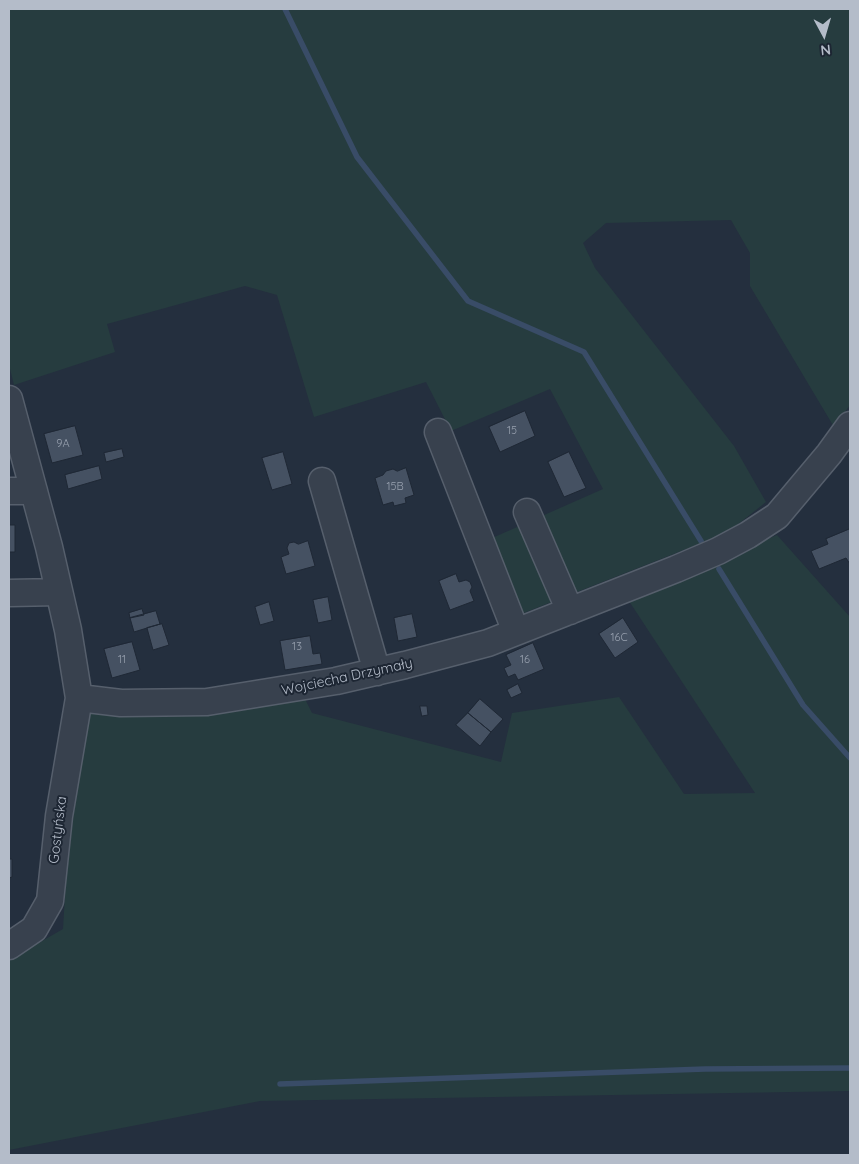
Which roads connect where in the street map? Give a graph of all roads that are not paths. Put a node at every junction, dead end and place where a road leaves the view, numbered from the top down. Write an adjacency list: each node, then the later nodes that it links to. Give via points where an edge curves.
1 (9, 399): 5 (street)
2 (850, 425): 9 (street, Wojciecha Drzymały, via 777,516 718,551)
3 (438, 432): 10 (street)
4 (322, 481): 11 (street)
5 (21, 491): 7 (street)
6 (527, 512): 9 (street)
7 (59, 592): 8 (street); 12 (street)
8 (9, 593)
9 (570, 611): 10 (street, Wojciecha Drzymały)
10 (516, 632): 11 (street, Wojciecha Drzymały, via 488,643)
11 (377, 672): 12 (street, Wojciecha Drzymały, via 207,702 121,703)
12 (79, 698): 13 (street, Gostyńska, via 59,816 50,901 34,929)
13 (9, 946)

